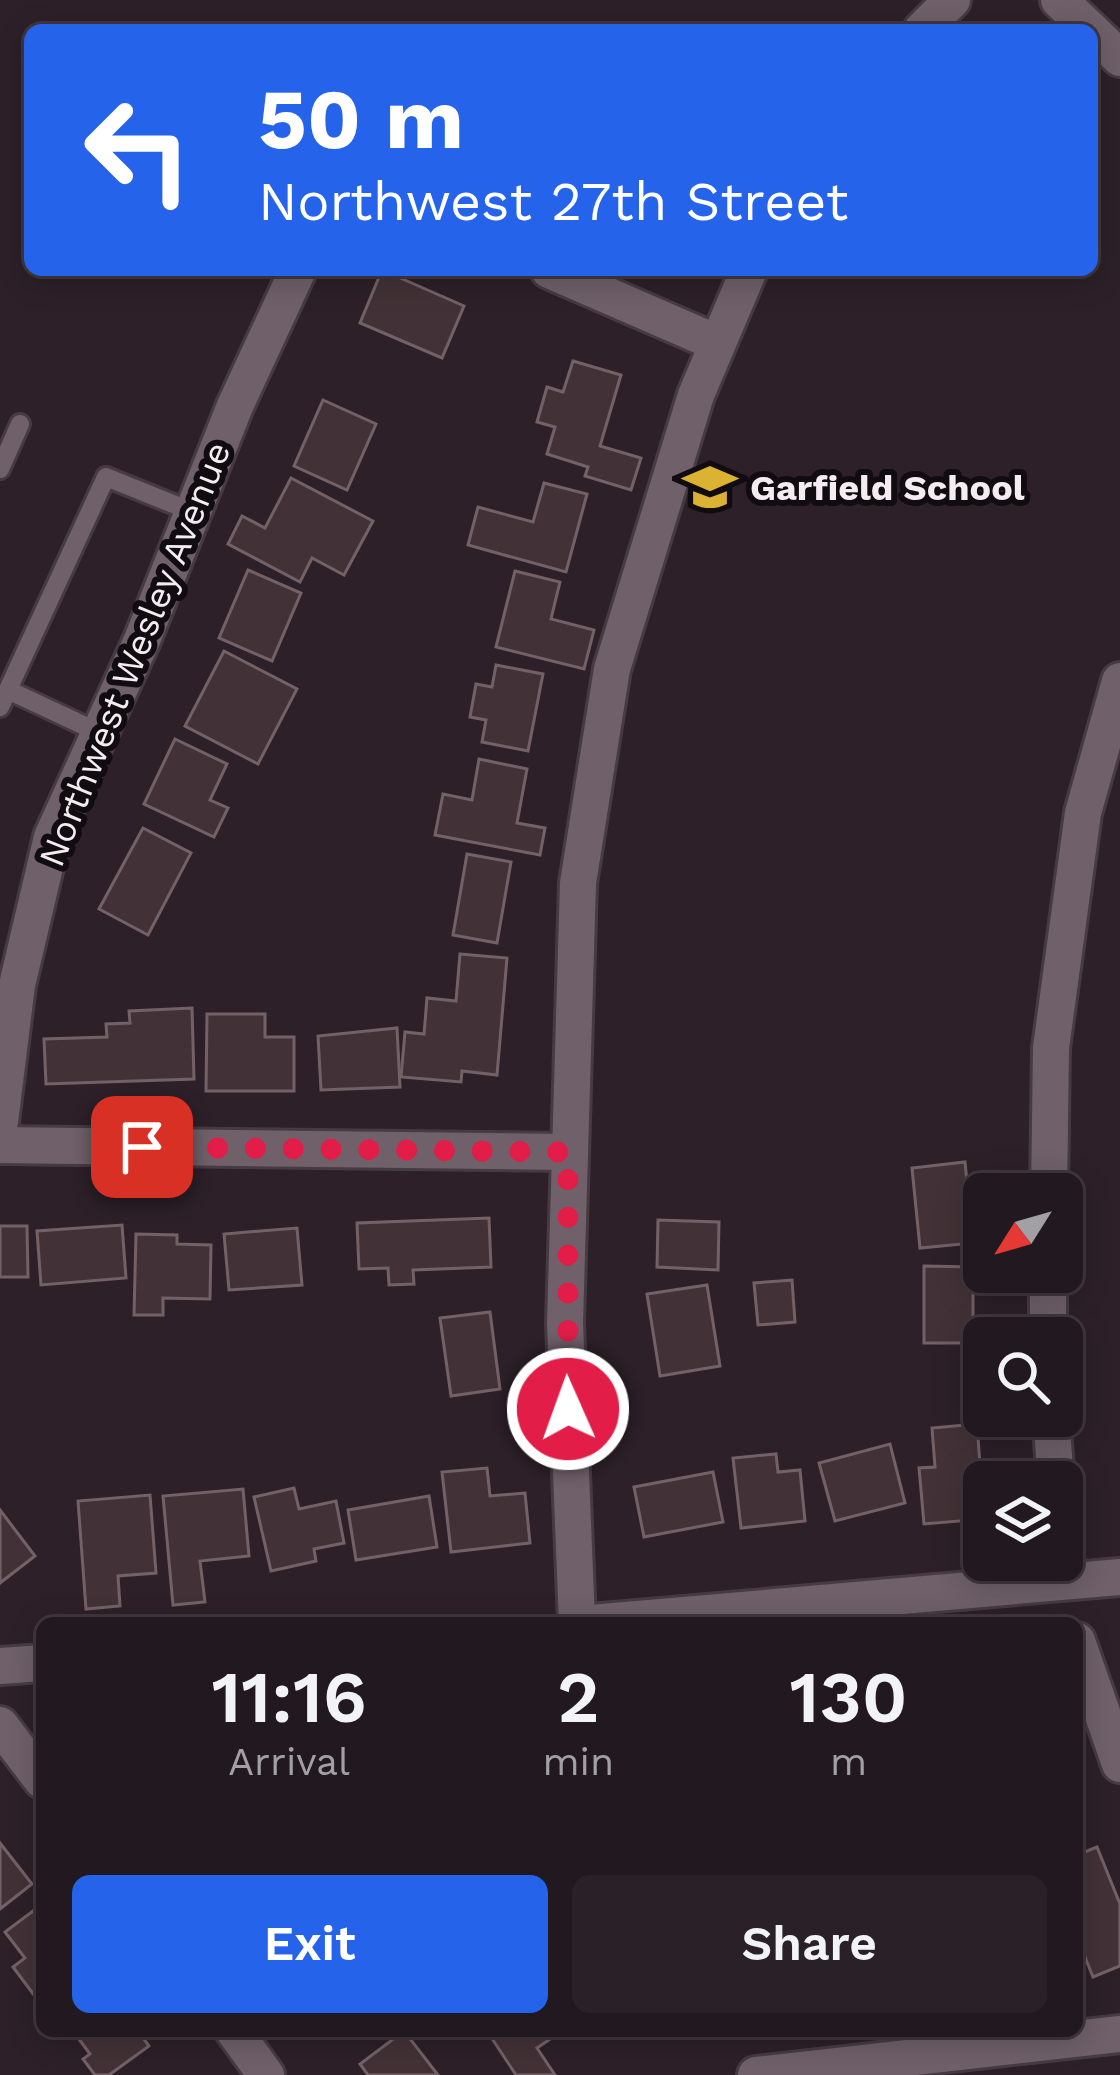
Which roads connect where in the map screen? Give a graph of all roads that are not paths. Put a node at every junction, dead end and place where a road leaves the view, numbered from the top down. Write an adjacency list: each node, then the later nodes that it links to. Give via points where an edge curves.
1 (952, 0): 3 (street)
2 (1059, 0): 4 (street)
3 (928, 24)
4 (1084, 24)
5 (1098, 38): 6 (street)
6 (1120, 58)
7 (295, 276): 13 (street, Northwest Wesley Avenue)
8 (562, 276): 10 (street)
9 (746, 276): 10 (street)
10 (717, 343): 20 (street, via 613,670 578,883)
11 (20, 424): 12 (lane)
12 (0, 469)
13 (193, 512): 15 (lane, via 106,477); 16 (street, Northwest Wesley Avenue)
14 (1120, 681): 21 (street, via 1079,837 1051,1048)
15 (4, 698): 16 (lane)
16 (100, 733): 17 (street, Northwest Wesley Avenue, via 52,837)
17 (9, 986): 18 (street, Northwest Wesley Avenue)
18 (0, 1122)
19 (0, 1145): 20 (street)
20 (568, 1152): 26 (street, via 565,1323)
21 (1049, 1173)
22 (1083, 1573): 23 (street)
23 (1120, 1576)
24 (979, 1581): 27 (street)
25 (1064, 1581): 28 (street)
26 (577, 1617)
27 (646, 1617)
28 (1071, 1617)
29 (1083, 1658): 33 (street)
30 (36, 1663): 31 (street)
31 (0, 1666)
32 (0, 1725): 34 (street)
33 (1120, 1764)
34 (36, 1772)
35 (1120, 2034): 38 (street)
36 (238, 2037): 37 (street)
37 (266, 2075)
38 (756, 2075)

